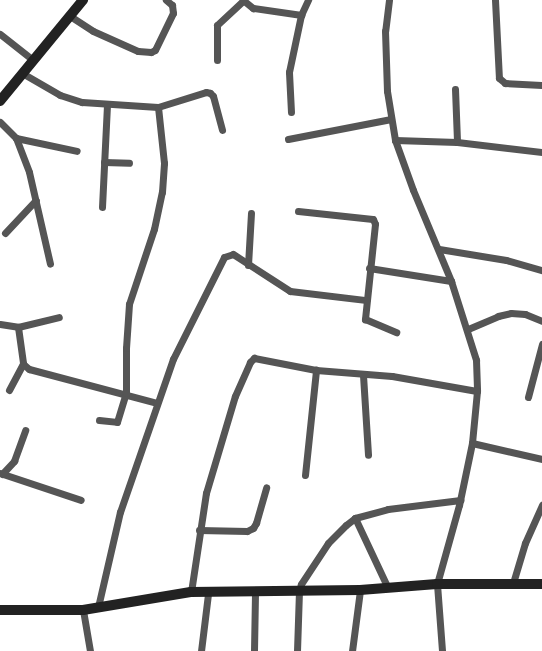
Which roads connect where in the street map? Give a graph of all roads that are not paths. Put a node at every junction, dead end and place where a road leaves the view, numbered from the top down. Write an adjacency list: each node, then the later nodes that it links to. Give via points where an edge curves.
1 (83, 0): 8 (street)
2 (166, 0): 8 (street, via 172,5 173,13 155,50 151,52 138,50 93,31)
3 (243, 0): 7 (street, via 253,8); 11 (street, via 217,25)
4 (308, 0): 7 (street)
5 (389, 0): 19 (street, via 385,31)
6 (495, 0): 13 (street, via 499,78 505,83)
7 (301, 15): 18 (street, via 289,72)
8 (70, 16): 10 (street)
9 (0, 34): 10 (street)
10 (33, 60): 12 (street)
11 (217, 60)
12 (22, 74): 15 (street); 16 (street, via 60,95 82,102)
13 (542, 84)
14 (455, 89): 25 (street)
15 (0, 101)
16 (107, 104): 17 (street); 28 (street)
17 (158, 107): 21 (street, via 210,93 214,96); 54 (street, via 164,163 162,192 130,304)
18 (291, 112)
19 (391, 119): 23 (street); 24 (street)
20 (0, 122): 22 (street)
21 (222, 130)
22 (16, 138): 26 (street); 30 (street)
23 (288, 138)
24 (394, 140): 25 (street); 35 (street)
25 (457, 142): 27 (street)
26 (77, 151)
27 (542, 152)
28 (104, 162): 29 (street); 31 (street)
29 (128, 163)
30 (36, 200): 34 (street); 36 (street)
31 (102, 208)
32 (298, 211): 38 (street, via 373,218)
33 (251, 213): 37 (street)
34 (5, 233)
35 (439, 250): 39 (street, via 506,260); 40 (street)
36 (50, 264)
37 (248, 265): 41 (street, via 290,291); 56 (street, via 233,254 224,257 173,359)
38 (369, 268): 40 (street); 41 (street)
39 (542, 270)
40 (452, 281): 46 (street)
41 (366, 300): 47 (street, via 367,321)
42 (59, 317): 45 (street)
43 (542, 322): 46 (street, via 526,314 511,313)
44 (0, 324): 45 (street)
45 (18, 327): 49 (street)
46 (468, 329): 53 (street, via 476,360)
47 (396, 332)
48 (542, 344): 55 (street)
49 (23, 364): 52 (street); 54 (street, via 29,369)
50 (316, 370): 51 (street); 63 (street); 69 (street, via 259,358 250,362 221,440)
51 (363, 375): 53 (street, via 392,376); 60 (street)
52 (9, 390)
53 (477, 391): 59 (street)
54 (126, 393): 56 (street); 57 (street, via 119,420)
55 (528, 397)
56 (157, 402): 79 (street, via 120,512)
57 (99, 420)
58 (25, 430): 62 (street, via 14,461)
59 (472, 443): 61 (street); 66 (street)
60 (368, 455)
61 (542, 460)
62 (1, 474): 65 (street)
63 (305, 475)
64 (266, 487): 69 (street, via 253,528)
65 (81, 500)
66 (460, 500): 68 (street, via 415,504); 71 (street)
67 (542, 505): 70 (street)
68 (355, 518): 73 (street); 75 (street, via 328,543)
69 (199, 530): 76 (street)
70 (512, 583): 71 (street); 72 (street)
71 (437, 584): 73 (street); 87 (street)
72 (542, 584)
73 (388, 588): 74 (street)
74 (360, 590): 75 (street); 86 (street)
75 (299, 591): 77 (street); 85 (street)
76 (191, 592): 78 (street); 79 (street)
77 (255, 592): 78 (street); 84 (street)
78 (208, 594): 83 (street)
79 (98, 607): 81 (street)
80 (0, 610): 81 (street)
81 (83, 610): 82 (street)
82 (90, 651)
83 (201, 651)
84 (254, 651)
85 (297, 651)
86 (352, 651)
87 (442, 651)

